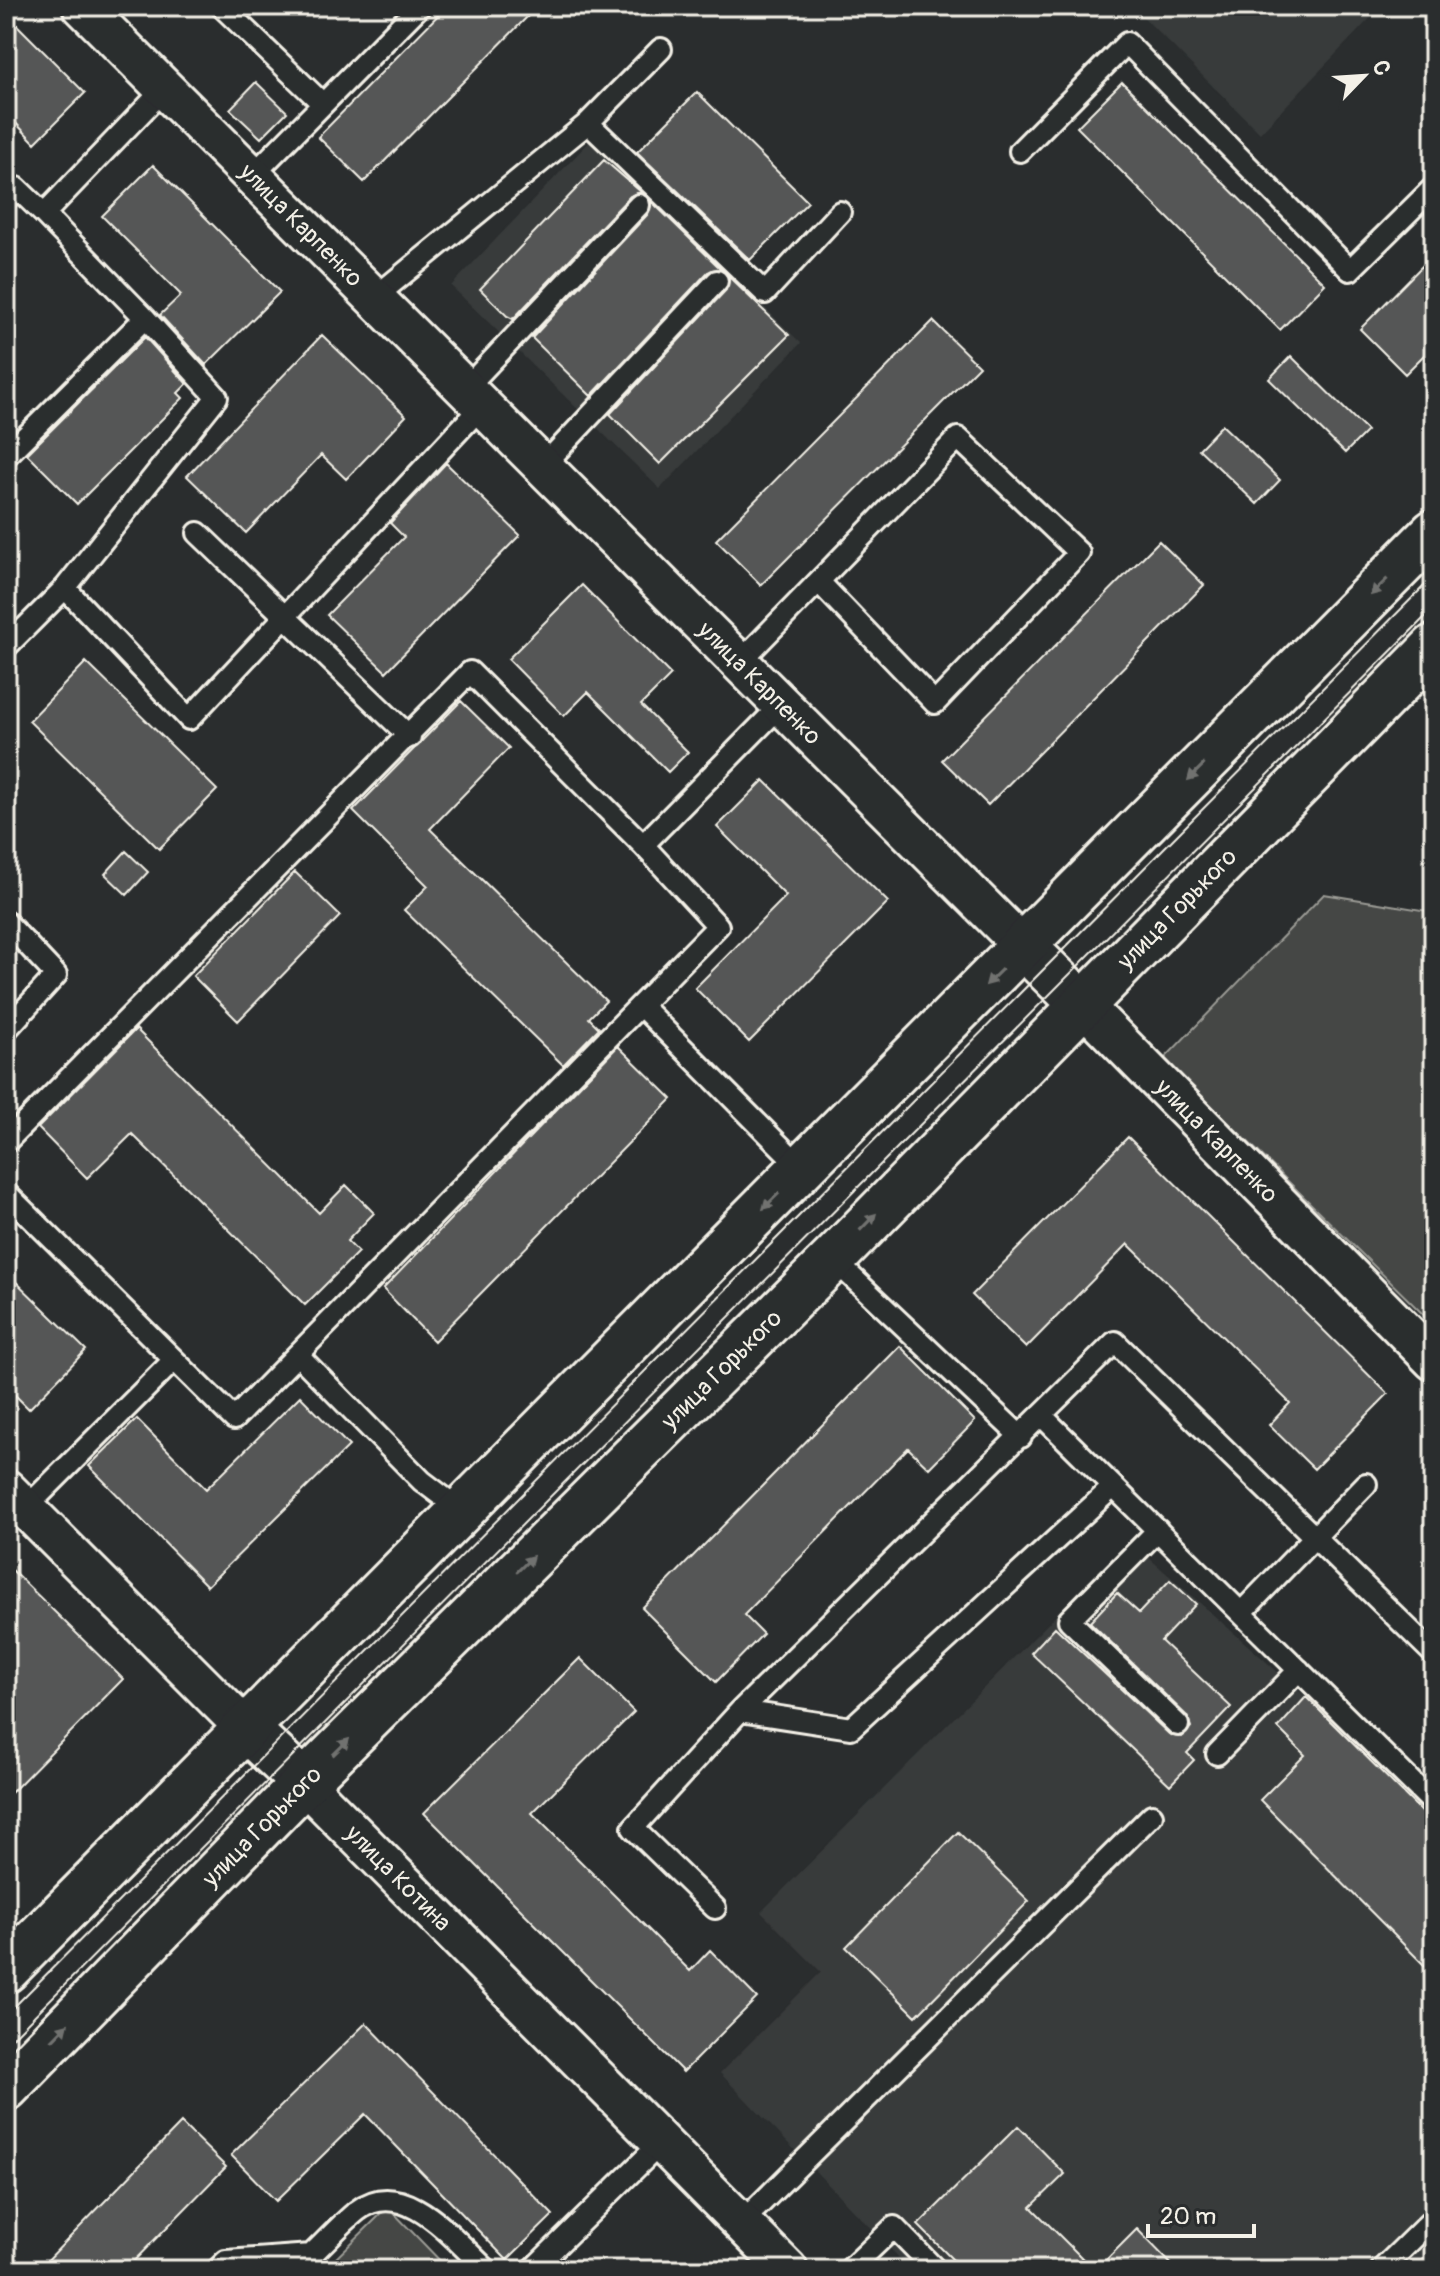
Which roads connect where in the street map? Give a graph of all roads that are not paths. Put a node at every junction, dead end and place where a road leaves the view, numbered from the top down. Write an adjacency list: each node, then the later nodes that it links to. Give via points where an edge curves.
1 (82, 6): 5 (street, улица Карпенко)
2 (221, 6): 6 (lane)
3 (420, 6): 6 (lane)
4 (661, 49): 7 (lane)
5 (165, 88): 9 (street, улица Карпенко); 14 (lane)
6 (323, 104): 9 (lane)
7 (588, 123): 13 (lane, via 765,293); 16 (lane)
8 (1020, 151): 10 (lane, via 1127,43 1350,270)
9 (252, 176): 16 (street, улица Карпенко)
10 (1434, 187)
11 (6, 199): 14 (lane, via 17,188)
12 (639, 205): 18 (lane)
13 (840, 212)
14 (44, 214): 17 (lane)
15 (717, 281): 20 (lane)
16 (374, 298): 18 (street, улица Карпенко)
17 (145, 318): 19 (lane); 24 (lane, via 217,397)
18 (473, 398): 20 (street, улица Карпенко); 25 (lane)
19 (6, 456)
20 (542, 467): 28 (street, улица Карпенко)
21 (1434, 532): 33 (main road, one-way to 33)
22 (198, 533): 25 (lane)
23 (820, 583): 23 (lane, via 935,703 1079,553 958,438); 28 (lane)
24 (65, 588): 25 (lane, via 189,719); 26 (lane)
25 (285, 617): 30 (lane)
26 (6, 647)
27 (1434, 647): 34 (main road, улица Горького)
28 (739, 663): 29 (street, улица Карпенко)
29 (782, 704): 31 (lane); 33 (street, улица Карпенко)
30 (410, 737): 31 (lane, via 470,672); 37 (lane)
31 (643, 845): 35 (lane, via 718,926)
32 (6, 922): 36 (lane, via 56,975)
33 (1024, 947): 34 (main road, улица Карпенко); 38 (main road, one-way to 38)
34 (1082, 1004): 40 (main road, улица Горького, one-way to 34); 43 (street, улица Карпенко)
35 (641, 1006): 38 (lane); 41 (lane)
36 (6, 1030)
37 (6, 1142)
38 (803, 1169): 49 (main road, one-way to 49)
39 (6, 1193): 42 (lane)
40 (833, 1259): 45 (lane); 59 (main road, улица Горького, one-way to 40)
41 (299, 1356): 42 (lane, via 234,1419); 49 (lane, via 422,1481)
42 (174, 1360): 48 (lane)
43 (1434, 1361)
44 (1042, 1416): 45 (lane); 47 (lane); 51 (lane, via 1115,1342)
45 (1021, 1437): 55 (lane)
46 (1366, 1484): 51 (lane)
47 (1113, 1487): 50 (lane); 55 (lane, via 851,1728)
48 (16, 1499): 57 (street, улица Котина)
49 (459, 1509): 57 (main road)
50 (1158, 1530): 52 (lane); 56 (lane, via 1069,1620)
51 (1314, 1536): 52 (lane); 53 (lane)
52 (1241, 1613): 54 (lane)
53 (1434, 1654)
54 (1299, 1670): 58 (lane); 60 (lane)
55 (740, 1711): 62 (lane, via 633,1828)
56 (1178, 1725)
57 (244, 1727): 59 (main road, улица Котина); 63 (main road)
58 (1217, 1754)
59 (304, 1783): 64 (main road, улица Горького, one-way to 59); 65 (street, улица Котина)
60 (1434, 1804)
61 (1152, 1815): 67 (lane)
62 (715, 1908)
63 (6, 1970)
64 (6, 2088)
65 (661, 2143): 67 (street, улица Котина); 70 (lane)
66 (1434, 2218): 74 (lane)
67 (741, 2223): 71 (street, улица Котина)
68 (226, 2267): 69 (lane, via 311,2255 359,2209 392,2199 421,2211)
69 (487, 2270)
70 (532, 2270)
71 (788, 2270)
72 (849, 2270): 73 (lane, via 894,2227)
73 (936, 2270)
74 (1381, 2270)

